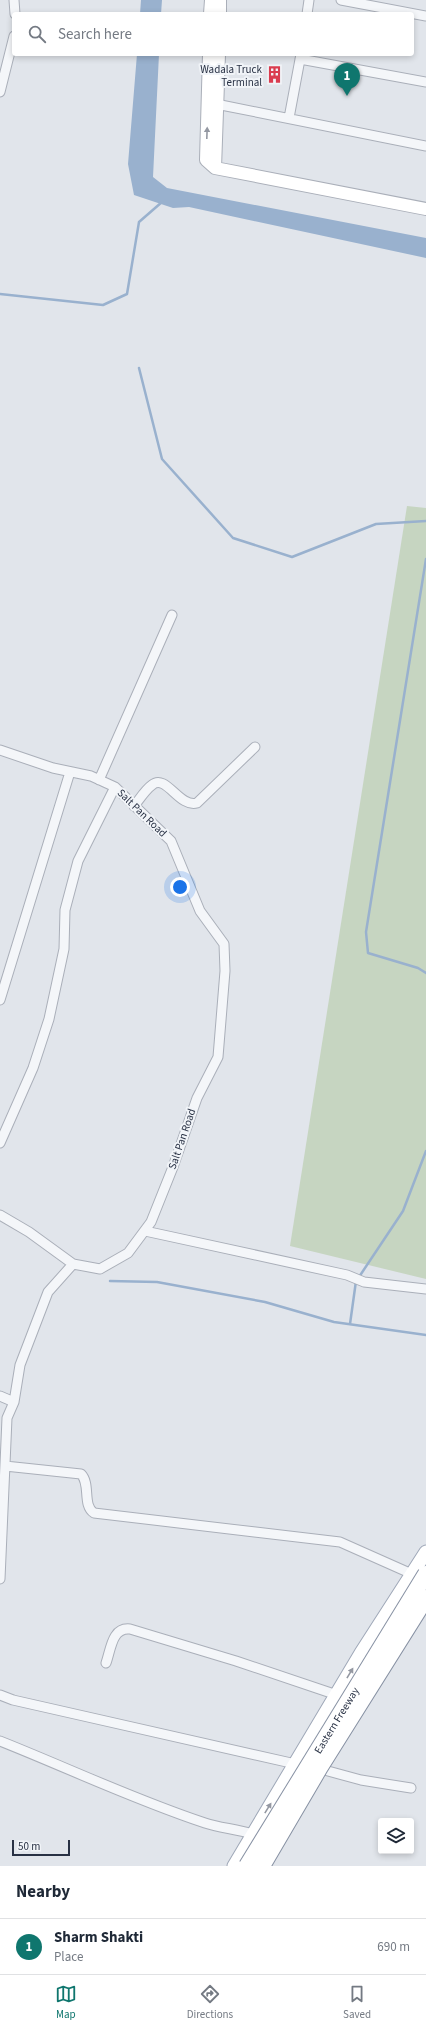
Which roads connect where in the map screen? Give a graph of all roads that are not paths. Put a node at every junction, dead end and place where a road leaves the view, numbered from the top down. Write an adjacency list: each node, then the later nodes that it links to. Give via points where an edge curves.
1 (14, 0): 6 (street)
2 (211, 0): 7 (street)
3 (220, 0): 8 (street)
4 (309, 0): 9 (street)
5 (341, 0): 10 (street)
6 (14, 12)
7 (210, 12)
8 (220, 12)
9 (307, 12)
10 (405, 12)
11 (414, 14): 12 (street)
12 (426, 16)
13 (12, 44): 18 (street)
14 (209, 56): 19 (street)
15 (219, 56): 19 (street)
16 (300, 56): 17 (street); 20 (street)
17 (426, 82)
18 (0, 92)
19 (212, 103): 20 (street); 22 (street, via 206,160 215,168)
20 (290, 118): 21 (street)
21 (426, 146)
22 (426, 209)
23 (172, 615): 27 (street)
24 (255, 747): 29 (street, via 197,803 185,803 173,790 156,782)
25 (0, 750): 26 (street, Salt Pan Road)
26 (70, 772): 27 (street, Salt Pan Road); 30 (street)
27 (99, 780): 28 (street, Salt Pan Road)
28 (115, 787): 29 (street, Salt Pan Road); 31 (street, via 78,861 65,910 64,949 50,1020 33,1068)
29 (134, 806): 33 (street, Salt Pan Road, via 171,841 200,911 224,944 225,971 218,1057 197,1098 173,1167)
30 (0, 1000)
31 (0, 1142)
32 (0, 1215): 34 (street, via 29,1232)
33 (145, 1231): 34 (street, Salt Pan Road, via 128,1253 100,1269); 35 (street, via 347,1274 364,1282)
34 (73, 1264): 37 (street, via 48,1292 20,1365)
35 (426, 1289)
36 (0, 1396): 37 (street)
37 (14, 1402): 38 (street, via 7,1418)
38 (5, 1466): 40 (street, via 81,1474 90,1509 94,1513 340,1542); 41 (street)
39 (426, 1552): 40 (main road)
40 (419, 1574): 46 (main road, one-way to 40); 53 (highway, Eastern Freeway, bridge)
41 (0, 1579)
42 (426, 1587): 49 (main road, via 377,1663)
43 (426, 1598): 54 (highway, Eastern Freeway, bridge, via 320,1767)
44 (106, 1663): 46 (street, via 116,1634 124,1628 236,1661)
45 (0, 1695): 48 (street)
46 (337, 1695): 48 (main road)
47 (0, 1741): 51 (street, via 174,1812)
48 (296, 1764): 49 (street); 51 (main road, one-way to 48)
49 (323, 1769): 50 (street, via 361,1780); 55 (main road)
50 (411, 1788)
51 (252, 1834): 52 (main road)
52 (234, 1866)
53 (247, 1866)
54 (262, 1866)
55 (266, 1866)

